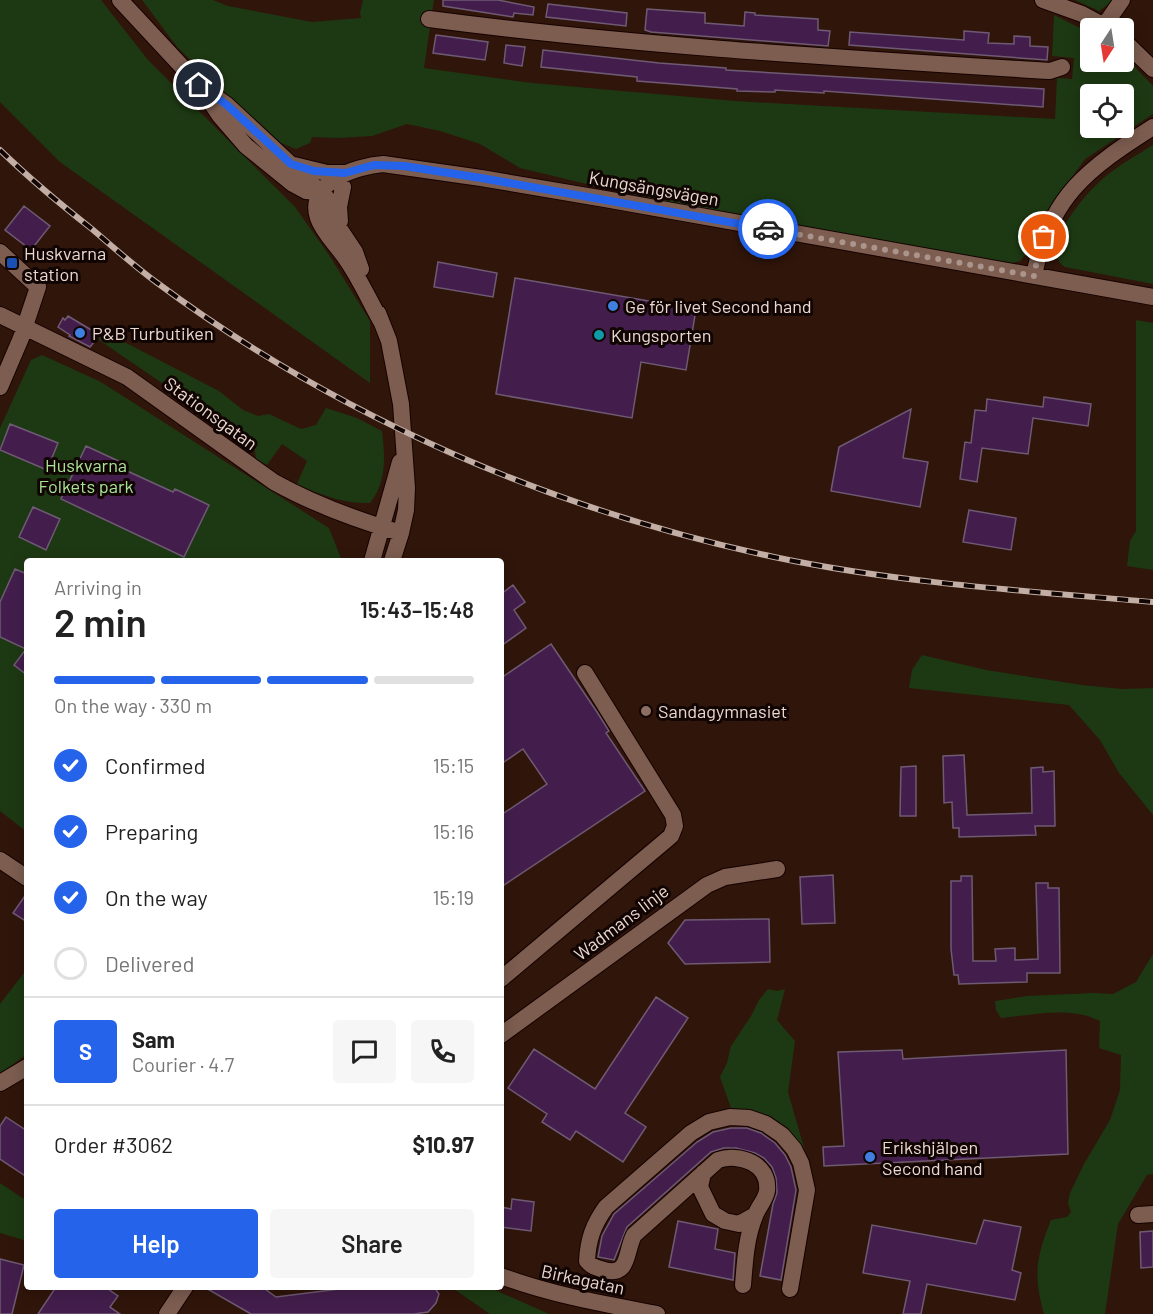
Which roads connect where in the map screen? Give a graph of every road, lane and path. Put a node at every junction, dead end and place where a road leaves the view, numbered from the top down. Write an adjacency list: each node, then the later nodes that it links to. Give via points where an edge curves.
1 (120, 0): 11 (street, via 199,85 227,105)
2 (1043, 0): 4 (street)
3 (1122, 0): 5 (street)
4 (1089, 18)
5 (1111, 18)
6 (429, 19): 8 (street, via 695,47 1050,72)
7 (1134, 51): 9 (street)
8 (1062, 67)
9 (1153, 69)
10 (1153, 127): 17 (street, via 1110,154 1077,183 1051,222 1039,249)
11 (286, 169): 12 (street, Kungsängsvägen); 13 (street); 14 (street, via 303,202)
12 (349, 176): 13 (street, Kungsängsvägen, via 335,190); 15 (street, via 339,207); 17 (street, Kungsängsvägen, via 383,164 481,178)
13 (321, 192): 14 (street); 15 (street)
14 (316, 213): 20 (street)
15 (344, 233): 20 (street)
16 (0, 252): 21 (street, via 38,287)
17 (1034, 276): 18 (street, Kungsängsvägen)
18 (1153, 297)
19 (0, 315): 21 (street, Stationsgatan)
20 (382, 323): 23 (street, via 401,404)
21 (25, 327): 22 (street); 24 (street, Stationsgatan, via 127,377 256,470 299,496)
22 (0, 387)
23 (403, 449): 24 (street); 25 (street, via 407,488)
24 (383, 528): 25 (street, Stationsgatan); 26 (street)
25 (401, 533): 27 (street)
26 (373, 558)
27 (393, 558)
28 (585, 674): 32 (street, via 673,815 675,826 671,836)
29 (0, 860): 31 (street)
30 (777, 869): 33 (street, Wadmans linje, via 725,877 707,885)
31 (24, 876)
32 (504, 976)
33 (504, 1033)
34 (24, 1069): 35 (street)
35 (0, 1083)
36 (703, 1173): 37 (street, via 700,1187 713,1214 739,1224); 37 (street, via 718,1160 749,1159 765,1177 767,1189); 40 (street, via 634,1235 620,1271 597,1268 587,1261 595,1222 606,1208 691,1133 709,1122 730,1117 749,1119 782,1135 801,1163 807,1190)
37 (755, 1215): 39 (street, via 745,1252)
38 (504, 1277): 43 (street, Birkagatan, via 564,1296)
39 (743, 1284)
40 (790, 1288)
41 (183, 1290): 42 (street)
42 (167, 1314)
43 (657, 1314)

